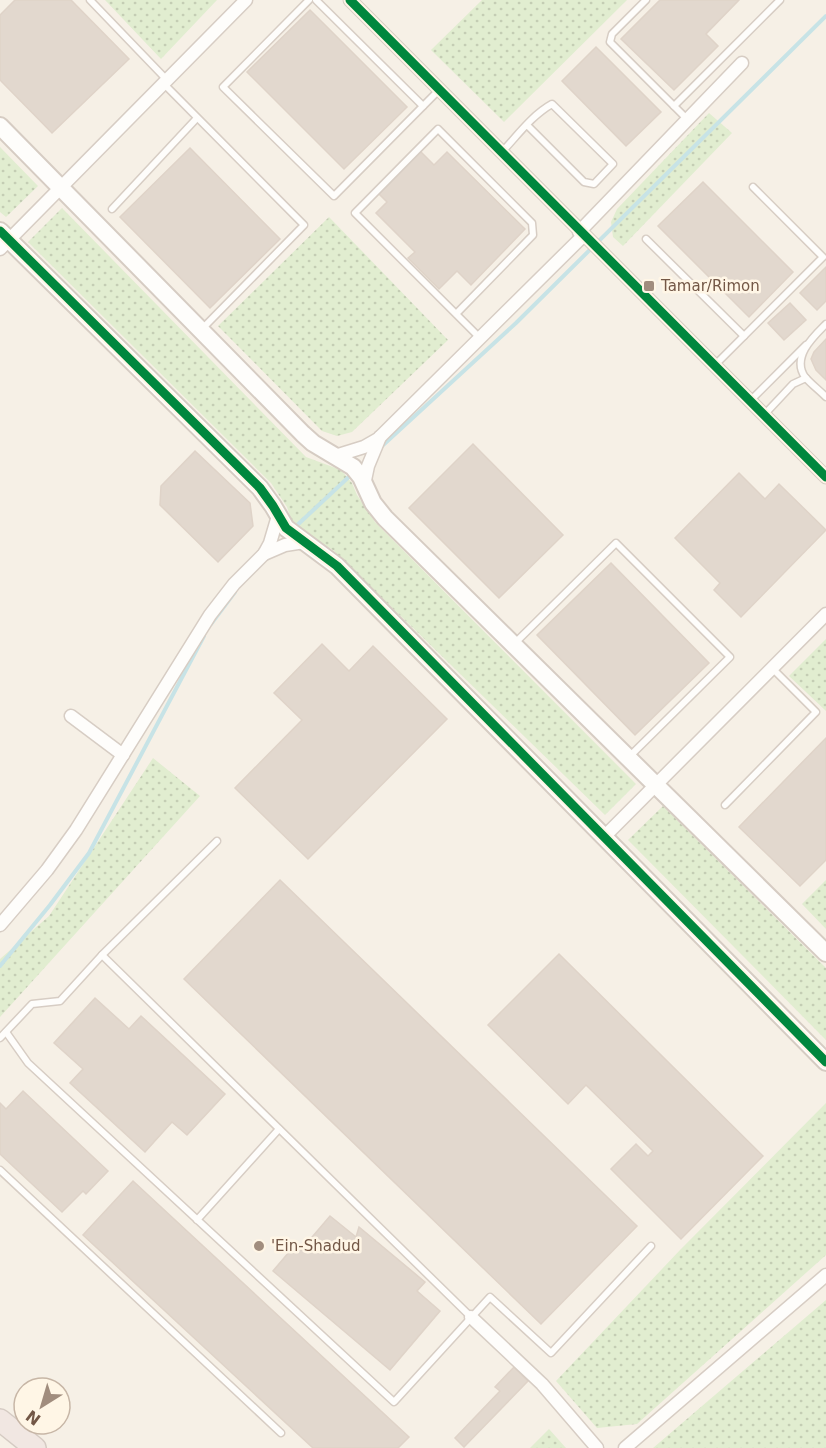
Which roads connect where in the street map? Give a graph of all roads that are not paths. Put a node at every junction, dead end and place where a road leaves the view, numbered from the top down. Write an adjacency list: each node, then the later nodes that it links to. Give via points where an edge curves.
1 (90, 0): 9 (lane)
2 (246, 0): 9 (street)
3 (309, 0): 11 (lane, via 223,87 334,196)
4 (316, 0): 11 (lane)
5 (350, 0): 10 (street)
6 (646, 0): 12 (lane, via 612,34 609,42)
7 (780, 0): 12 (lane)
8 (742, 63): 14 (street)
9 (166, 82): 13 (lane); 19 (street)
10 (439, 90): 11 (lane); 17 (street)
11 (423, 106)
12 (674, 106): 14 (lane)
13 (197, 118): 20 (lane); 26 (lane, via 304,225)
14 (688, 120): 21 (street)
15 (527, 125): 15 (lane, via 584,182 594,184 613,164 552,104); 17 (lane)
16 (0, 126): 19 (street)
17 (501, 153): 21 (street)
18 (753, 187): 27 (lane, via 823,256)
19 (61, 189): 23 (street); 26 (street)
20 (112, 209)
21 (581, 234): 28 (street); 30 (street)
22 (646, 239): 27 (lane)
23 (3, 240): 39 (street, via 260,488)
24 (456, 314): 24 (lane, via 355,213 438,129 532,223 534,230); 28 (lane)
25 (826, 324): 29 (lane)
26 (200, 330): 36 (street, via 303,434)
27 (744, 336): 30 (lane)
28 (480, 338): 35 (street)
29 (806, 345): 31 (lane, via 802,359); 33 (lane)
30 (714, 366): 33 (street)
31 (806, 378): 32 (lane); 34 (lane, via 793,384)
32 (826, 397)
33 (750, 401): 34 (street)
34 (764, 415): 37 (street)
35 (381, 436): 36 (street, via 364,447); 38 (street)
36 (334, 456): 38 (street, via 353,467)
37 (826, 477)
38 (364, 485): 43 (street, via 385,518)
39 (278, 516): 40 (street); 41 (street)
40 (304, 542): 41 (street); 50 (street, via 337,566)
41 (264, 554): 46 (street, via 210,615)
42 (826, 614): 44 (street)
43 (513, 644): 47 (street); 47 (lane, via 616,543 730,657)
44 (771, 668): 48 (street); 49 (lane, via 816,712)
45 (70, 716): 46 (street)
46 (123, 755): 52 (street, via 61,852)
47 (628, 757): 48 (street)
48 (655, 784): 50 (street); 53 (street)
49 (725, 805)
50 (604, 837): 57 (street)
51 (217, 841): 54 (lane)
52 (0, 925)
53 (826, 953)
54 (102, 955): 55 (lane, via 60,1001 32,1004); 58 (lane)
55 (6, 1032): 56 (lane); 60 (lane, via 28,1063)
56 (0, 1038)
57 (826, 1062)
58 (279, 1129): 60 (lane); 63 (lane)
59 (0, 1170): 66 (lane)
60 (198, 1220): 63 (lane, via 394,1402)
61 (651, 1246): 63 (lane, via 551,1353 490,1296)
62 (826, 1275): 70 (street)
63 (471, 1317): 69 (street, via 542,1384)
64 (0, 1420): 68 (highway)
65 (0, 1428): 67 (highway)
66 (282, 1433)
67 (18, 1448)
68 (35, 1448)
69 (597, 1448)
70 (625, 1448)

